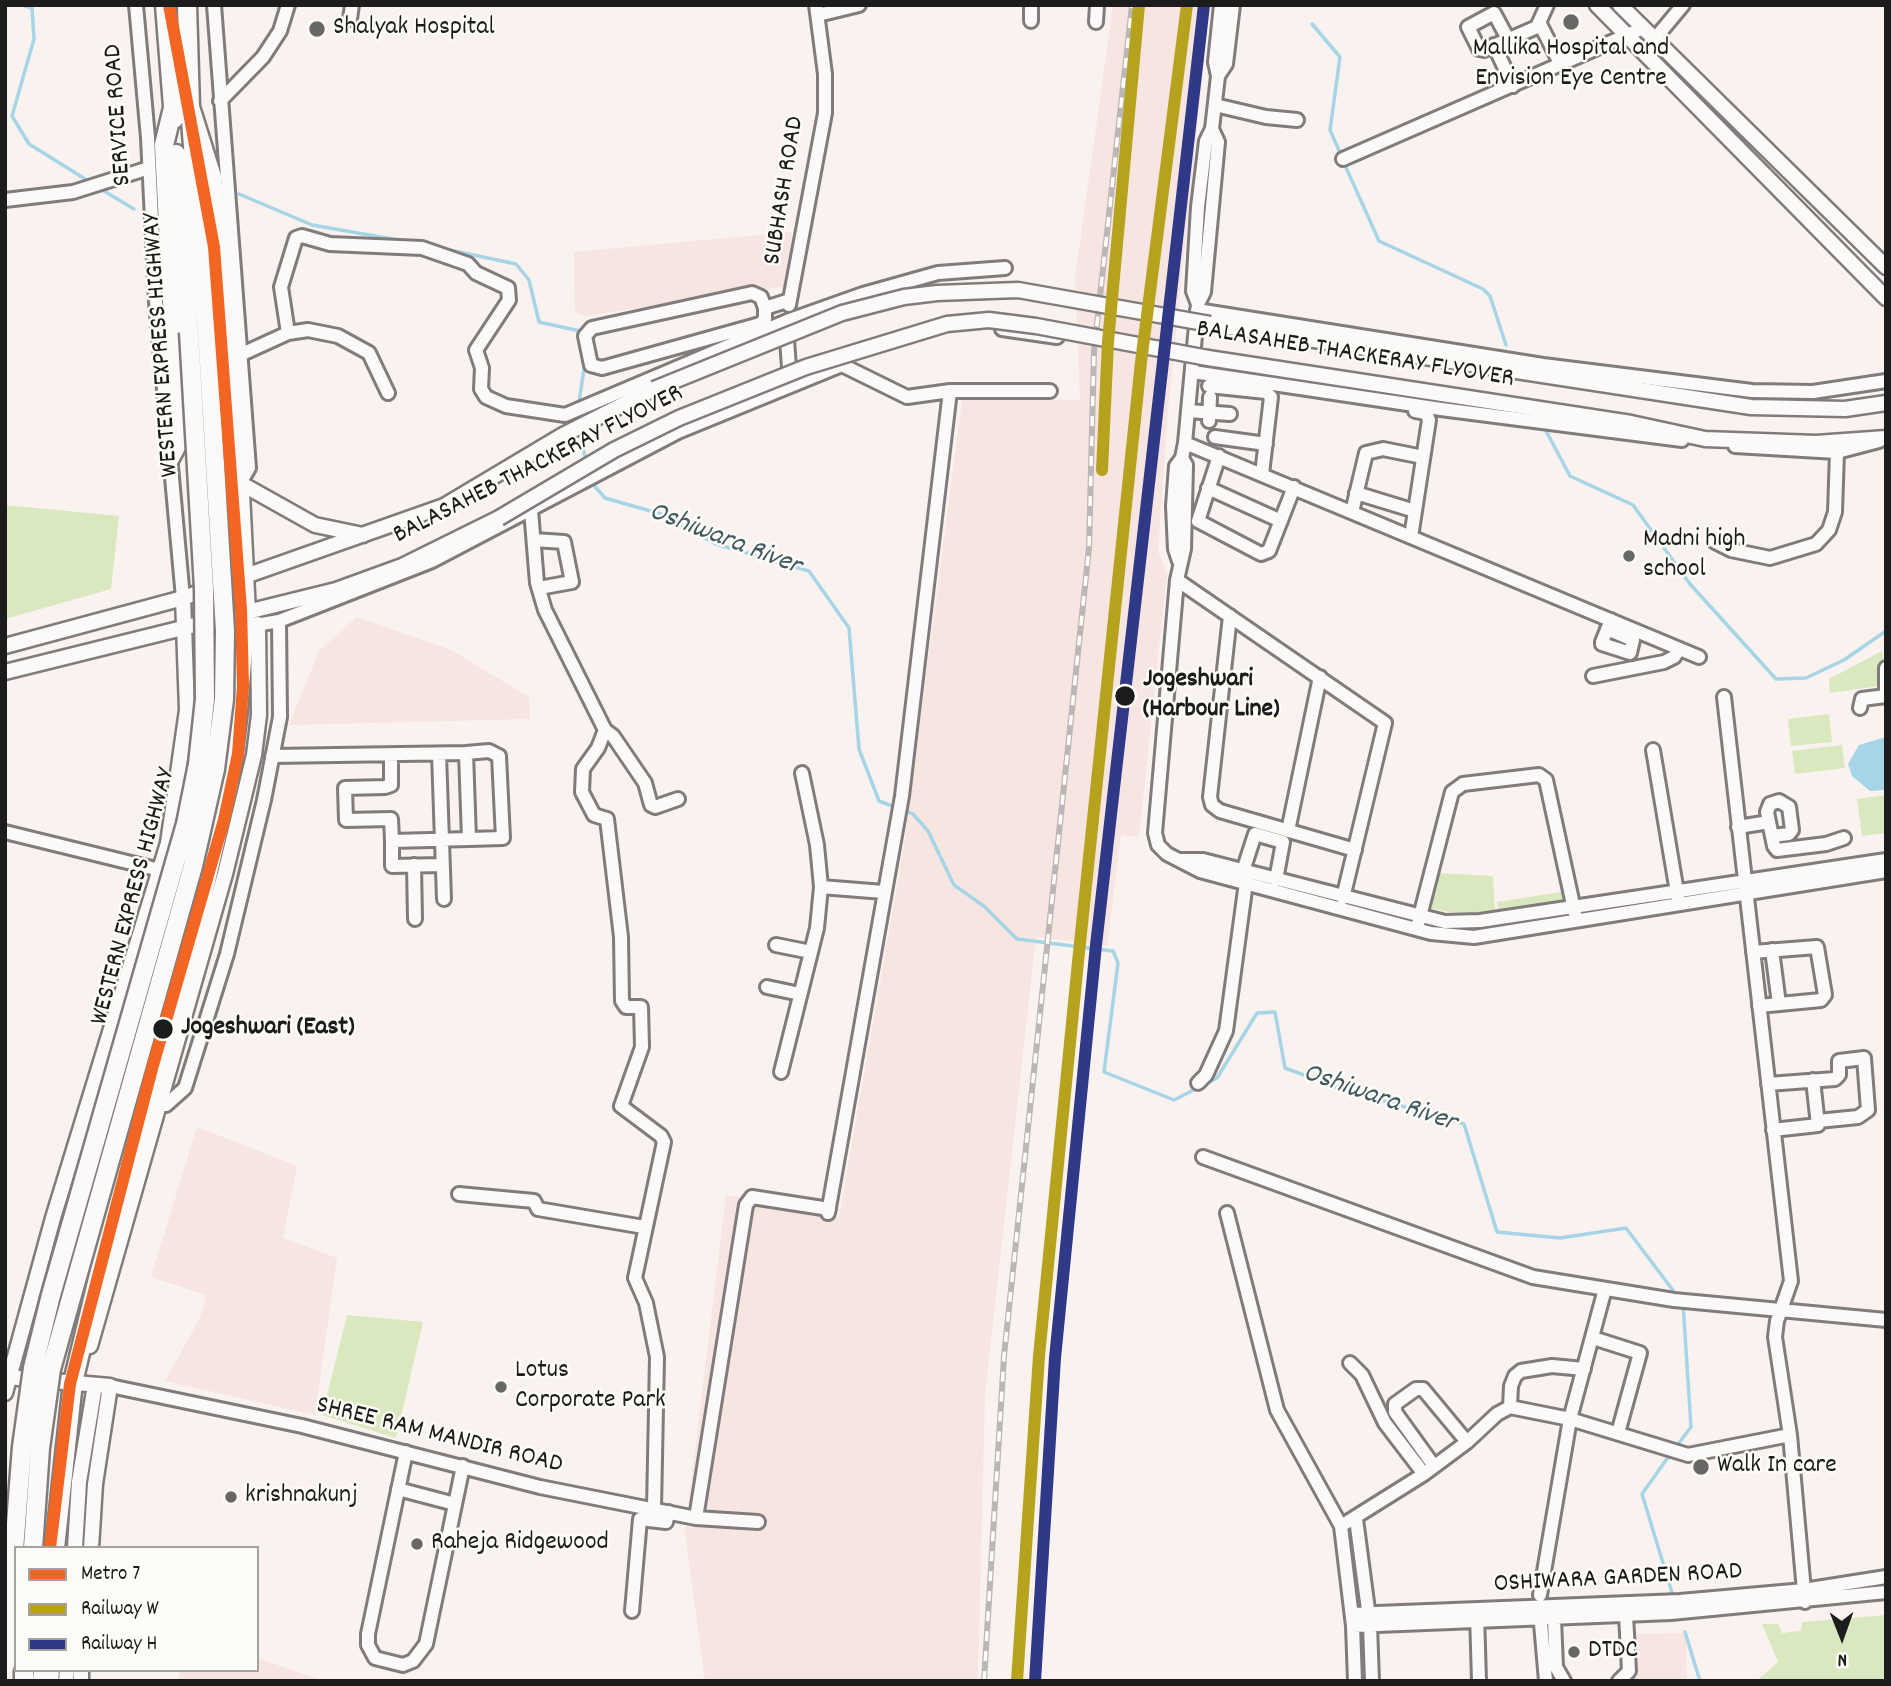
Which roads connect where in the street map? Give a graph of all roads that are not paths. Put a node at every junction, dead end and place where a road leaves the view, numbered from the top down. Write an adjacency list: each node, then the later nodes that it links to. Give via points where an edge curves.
1 (136, 5): 33 (street, SERVICE ROAD)
2 (165, 5): 30 (highway, WESTERN EXPRESS HIGHWAY)
3 (187, 5): 30 (highway, WESTERN EXPRESS HIGHWAY)
4 (214, 5): 28 (street)
5 (288, 5): 28 (street, via 280,31 262,58)
6 (352, 5): 17 (street)
7 (859, 5): 16 (street)
8 (1031, 5): 18 (street)
9 (1097, 5): 19 (street)
10 (1221, 5): 21 (street)
11 (1233, 5): 21 (street)
12 (1547, 5): 20 (street)
13 (1597, 5): 22 (main road)
14 (1620, 5): 22 (main road)
15 (1683, 5): 25 (street)
16 (817, 10): 38 (street, SUBHASH ROAD, via 825,113)
17 (349, 19)
18 (1031, 21)
19 (1096, 22)
20 (1541, 24): 23 (street); 26 (street)
21 (1224, 31): 29 (street, via 1226,64 1218,76)
22 (1634, 32): 25 (main road); 26 (street)
23 (1508, 39): 24 (street); 24 (street, via 1494,13 1469,25 1479,49)
24 (1494, 45): 27 (street)
25 (1648, 47): 35 (main road); 37 (main road)
26 (1561, 65): 27 (street)
27 (1513, 86): 32 (street)
28 (220, 101): 45 (street)
29 (1215, 105): 31 (street); 39 (street, via 1212,129 1218,142 1208,169)
30 (182, 107): 42 (highway, WESTERN EXPRESS HIGHWAY); 58 (highway, via 212,177); 66 (highway, via 164,145 179,441)
31 (1297, 120)
32 (1343, 159)
33 (149, 169): 34 (street, via 72,192); 66 (street, SERVICE ROAD)
34 (5, 200)
35 (1886, 267)
36 (1005, 268): 41 (street, via 926,275)
37 (1886, 298)
38 (790, 300): 40 (street); 41 (street, SUBHASH ROAD)
39 (1200, 302): 47 (street); 48 (street, via 1543,365 1752,391 1813,392)
40 (765, 309): 40 (street, via 760,324 602,368 591,365 585,336 592,328 752,293 761,298)
41 (787, 321): 43 (street, via 565,415 537,413 506,406 486,397 481,389 482,368 476,350 509,300 508,288 476,273 468,264 422,248 330,244 302,236 296,238 281,287); 49 (street, SUBHASH ROAD)
42 (198, 331): 182 (highway, WESTERN EXPRESS HIGHWAY, bridge, via 205,699 198,764 186,824 33,1368); 183 (highway, WESTERN EXPRESS HIGHWAY, bridge, via 225,631 225,699 193,866 51,1369)
43 (288, 333): 45 (street); 52 (street, via 308,330 338,336 369,353)
44 (1057, 337): 46 (street, via 979,326 876,348)
45 (242, 354): 58 (street)
46 (849, 366): 49 (street); 50 (street, via 907,397)
47 (1193, 372): 55 (street); 63 (street, via 1587,428 1755,448)
48 (1886, 382)
49 (790, 384): 72 (street, via 678,432)
50 (950, 391): 51 (street); 128 (street, via 902,796)
51 (1050, 391)
52 (388, 393)
53 (1886, 403): 77 (main road, BALASAHEB THACKERAY FLYOVER, bridge, via 1845,409 1751,407 1018,290 963,290 904,297 842,313 654,388 563,435 456,500)
54 (1373, 405): 65 (street, via 1426,413)
55 (1188, 411): 57 (street); 61 (street)
56 (1230, 414): 57 (street)
57 (1209, 417): 62 (street, via 1210,392 1269,394)
58 (240, 422): 68 (highway)
59 (1215, 437): 62 (street)
60 (1886, 438): 63 (street); 76 (main road, BALASAHEB THACKERAY FLYOVER, bridge, via 1816,443 1705,439 1631,423 989,320 947,324 806,367 679,418 614,450)
61 (1185, 443): 64 (street); 82 (street, via 1184,549)
62 (1266, 444): 67 (street)
63 (1837, 452): 80 (street, via 1835,512 1829,530 1816,544 1770,558)
64 (1219, 456): 67 (street); 70 (street)
65 (1423, 457): 71 (street, via 1383,449 1366,453); 73 (street)
66 (170, 458): 84 (street, SERVICE ROAD)
67 (1262, 474): 69 (street)
68 (240, 483): 77 (main road, via 315,525); 81 (highway)
69 (1294, 487): 74 (street); 75 (street)
70 (1208, 488): 75 (street); 75 (street, via 1198,521 1261,554 1269,551)
71 (1356, 493): 73 (street); 74 (street)
72 (531, 510): 76 (street); 79 (street)
73 (1415, 511): 78 (street)
74 (1352, 512): 78 (street)
75 (1281, 521)
76 (484, 531): 86 (main road, BALASAHEB THACKERAY FLYOVER); 87 (street, via 357,592)
77 (364, 535): 81 (main road, BALASAHEB THACKERAY FLYOVER)
78 (1411, 537): 90 (street, via 1609,625)
79 (534, 540): 83 (street); 83 (street, via 564,542 572,582)
80 (1715, 542)
81 (246, 576): 84 (main road, BALASAHEB THACKERAY FLYOVER); 86 (highway)
82 (1177, 580): 85 (street); 123 (street, via 1155,833 1161,850 1200,872)
83 (539, 588): 99 (street, via 545,610)
84 (183, 598): 88 (main road); 89 (main road, BALASAHEB THACKERAY FLYOVER)
85 (1230, 616): 95 (street); 109 (street, via 1212,805)
86 (250, 621): 87 (street); 88 (main road, BALASAHEB THACKERAY FLYOVER); 124 (highway)
87 (279, 621): 104 (street, via 280,717)
88 (185, 628): 93 (main road, BALASAHEB THACKERAY FLYOVER); 121 (main road, via 187,710)
89 (5, 646)
90 (1679, 649): 91 (street); 94 (street, via 1664,662)
91 (1699, 657)
92 (1886, 668): 96 (street)
93 (5, 672)
94 (1593, 676)
95 (1320, 677): 109 (street); 116 (street, via 1385,723)
96 (1886, 695): 98 (street)
97 (1724, 697): 108 (street)
98 (1868, 705)
99 (605, 730): 106 (street, via 645,783 651,805); 157 (street, via 583,769 582,792 594,815 607,818 621,937 622,1001 626,1007 641,1007 642,1047 621,1106 664,1142)
100 (1653, 750): 129 (street)
101 (466, 753): 102 (street); 113 (street); 113 (street, via 489,751 499,756 503,838)
102 (439, 754): 103 (street); 114 (street)
103 (391, 755): 104 (street); 115 (street, via 391,785 345,788 344,795 346,820 391,820)
104 (272, 756): 151 (street, via 248,876 185,1088 173,1101)
105 (802, 773): 126 (street)
106 (678, 799)
107 (1769, 822): 108 (street); 111 (street); 111 (street, via 1770,804 1788,804 1791,832)
108 (1738, 827): 127 (street)
109 (1288, 831): 116 (street)
110 (5, 832): 121 (street)
111 (1772, 836): 112 (street, via 1774,848 1781,850)
112 (1844, 838)
113 (469, 839): 114 (street)
114 (441, 840): 115 (street); 119 (street)
115 (392, 841): 118 (street, via 392,866)
116 (1355, 850): 130 (street)
117 (1886, 860): 120 (street)
118 (414, 865): 119 (street); 135 (street)
119 (442, 865): 131 (street)
120 (1870, 868): 122 (street); 127 (street)
121 (160, 869): 124 (street); 164 (main road)
122 (1886, 871)
123 (1245, 875): 125 (street); 125 (street, via 1255,834 1285,844); 138 (street); 149 (street, via 1226,1031)
124 (212, 876): 151 (highway)
125 (1276, 880): 130 (street)
126 (821, 887): 128 (street); 141 (street)
127 (1745, 887): 129 (street); 142 (street)
128 (884, 892): 178 (street, via 828,1211 752,1196 747,1205)
129 (1678, 897): 132 (street); 136 (street)
130 (1343, 898): 134 (street)
131 (444, 899)
132 (1574, 906): 133 (street); 134 (street, via 1546,780 1539,775 1456,786); 136 (street)
133 (1530, 914): 134 (street, via 1445,922); 137 (street)
134 (1420, 916): 138 (street)
135 (415, 919)
136 (1577, 921): 137 (street)
137 (1532, 928): 138 (street, via 1474,937)
138 (1416, 929)
139 (776, 945): 141 (street)
140 (1772, 950): 142 (street); 145 (street); 145 (street, via 1819,949 1824,998)
141 (811, 952): 144 (street)
142 (1753, 952): 146 (street)
143 (767, 987): 144 (street)
144 (800, 994): 147 (street)
145 (1779, 1004): 146 (street)
146 (1759, 1006): 150 (street)
147 (780, 1072)
148 (1813, 1080): 150 (street); 152 (street); 152 (street, via 1838,1078 1842,1060 1866,1060 1868,1110 1858,1117)
149 (1198, 1083)
150 (1768, 1084): 153 (street)
151 (153, 1105): 165 (highway, via 105,1249)
152 (1818, 1121): 153 (street, via 1816,1126)
153 (1773, 1130): 159 (street, via 1791,1281)
154 (1203, 1157): 158 (street, via 1533,1276)
155 (459, 1194): 157 (street, via 534,1201 538,1209)
156 (1227, 1213): 181 (street, via 1277,1410)
157 (644, 1227): 177 (street, via 635,1278 646,1303 657,1357)
158 (1605, 1289): 159 (street); 161 (street)
159 (1782, 1309): 160 (street); 170 (street, via 1775,1337)
160 (1886, 1320)
161 (1593, 1338): 163 (street); 169 (street, via 1640,1353)
162 (1350, 1363): 174 (street, via 1362,1376 1385,1423)
163 (1584, 1369): 167 (street, via 1552,1366 1521,1371 1511,1386); 168 (street)
164 (7, 1377): 165 (main road); 166 (main road)
165 (90, 1384): 172 (street, SHREE RAM MANDIR ROAD, via 302,1426); 184 (highway); 185 (main road, via 65,1489); 186 (main road); 187 (main road, via 95,1484)
166 (5, 1393)
167 (1510, 1407): 168 (street); 171 (street)
168 (1570, 1419): 169 (street); 192 (street)
169 (1618, 1433): 170 (street, via 1688,1455)
170 (1790, 1435): 191 (street)
171 (1467, 1442): 174 (street); 174 (street, via 1423,1389 1395,1404 1395,1412)
172 (406, 1452): 173 (street, SHREE RAM MANDIR ROAD); 175 (street)
173 (463, 1466): 176 (street); 177 (street, SHREE RAM MANDIR ROAD)
174 (1429, 1470): 179 (street)
175 (398, 1489): 176 (street); 176 (street, via 368,1634 375,1658 403,1665 413,1661 426,1644)
176 (455, 1504)
177 (645, 1511): 178 (street, SHREE RAM MANDIR ROAD); 193 (street)
178 (696, 1518): 180 (street, SHREE RAM MANDIR ROAD)
179 (1356, 1519): 181 (street); 197 (street)
180 (758, 1522)
181 (1341, 1526): 196 (street)
182 (14, 1546)
183 (33, 1546)
184 (55, 1546)
185 (60, 1546)
186 (75, 1546)
187 (91, 1546)
188 (14, 1549): 198 (highway, WESTERN EXPRESS HIGHWAY, bridge)
189 (1886, 1577): 191 (street, OSHIWARA GARDEN ROAD)
190 (1886, 1592): 191 (street, OSHIWARA GARDEN ROAD)
191 (1804, 1596): 192 (street, OSHIWARA GARDEN ROAD); 194 (street, OSHIWARA GARDEN ROAD)
192 (1544, 1610): 194 (street, OSHIWARA GARDEN ROAD); 195 (street, OSHIWARA GARDEN ROAD); 202 (street); 203 (street, via 1556,1667)
193 (632, 1611)
194 (1626, 1615): 204 (street, via 1629,1671)
195 (1477, 1616): 197 (street, OSHIWARA GARDEN ROAD); 201 (street)
196 (1353, 1620): 197 (street, OSHIWARA GARDEN ROAD); 199 (street)
197 (1369, 1620): 200 (street)
198 (5, 1663)
199 (1355, 1681)
200 (1372, 1681)
201 (1479, 1681)
202 (1546, 1681)
203 (1564, 1681)
204 (1619, 1681)

